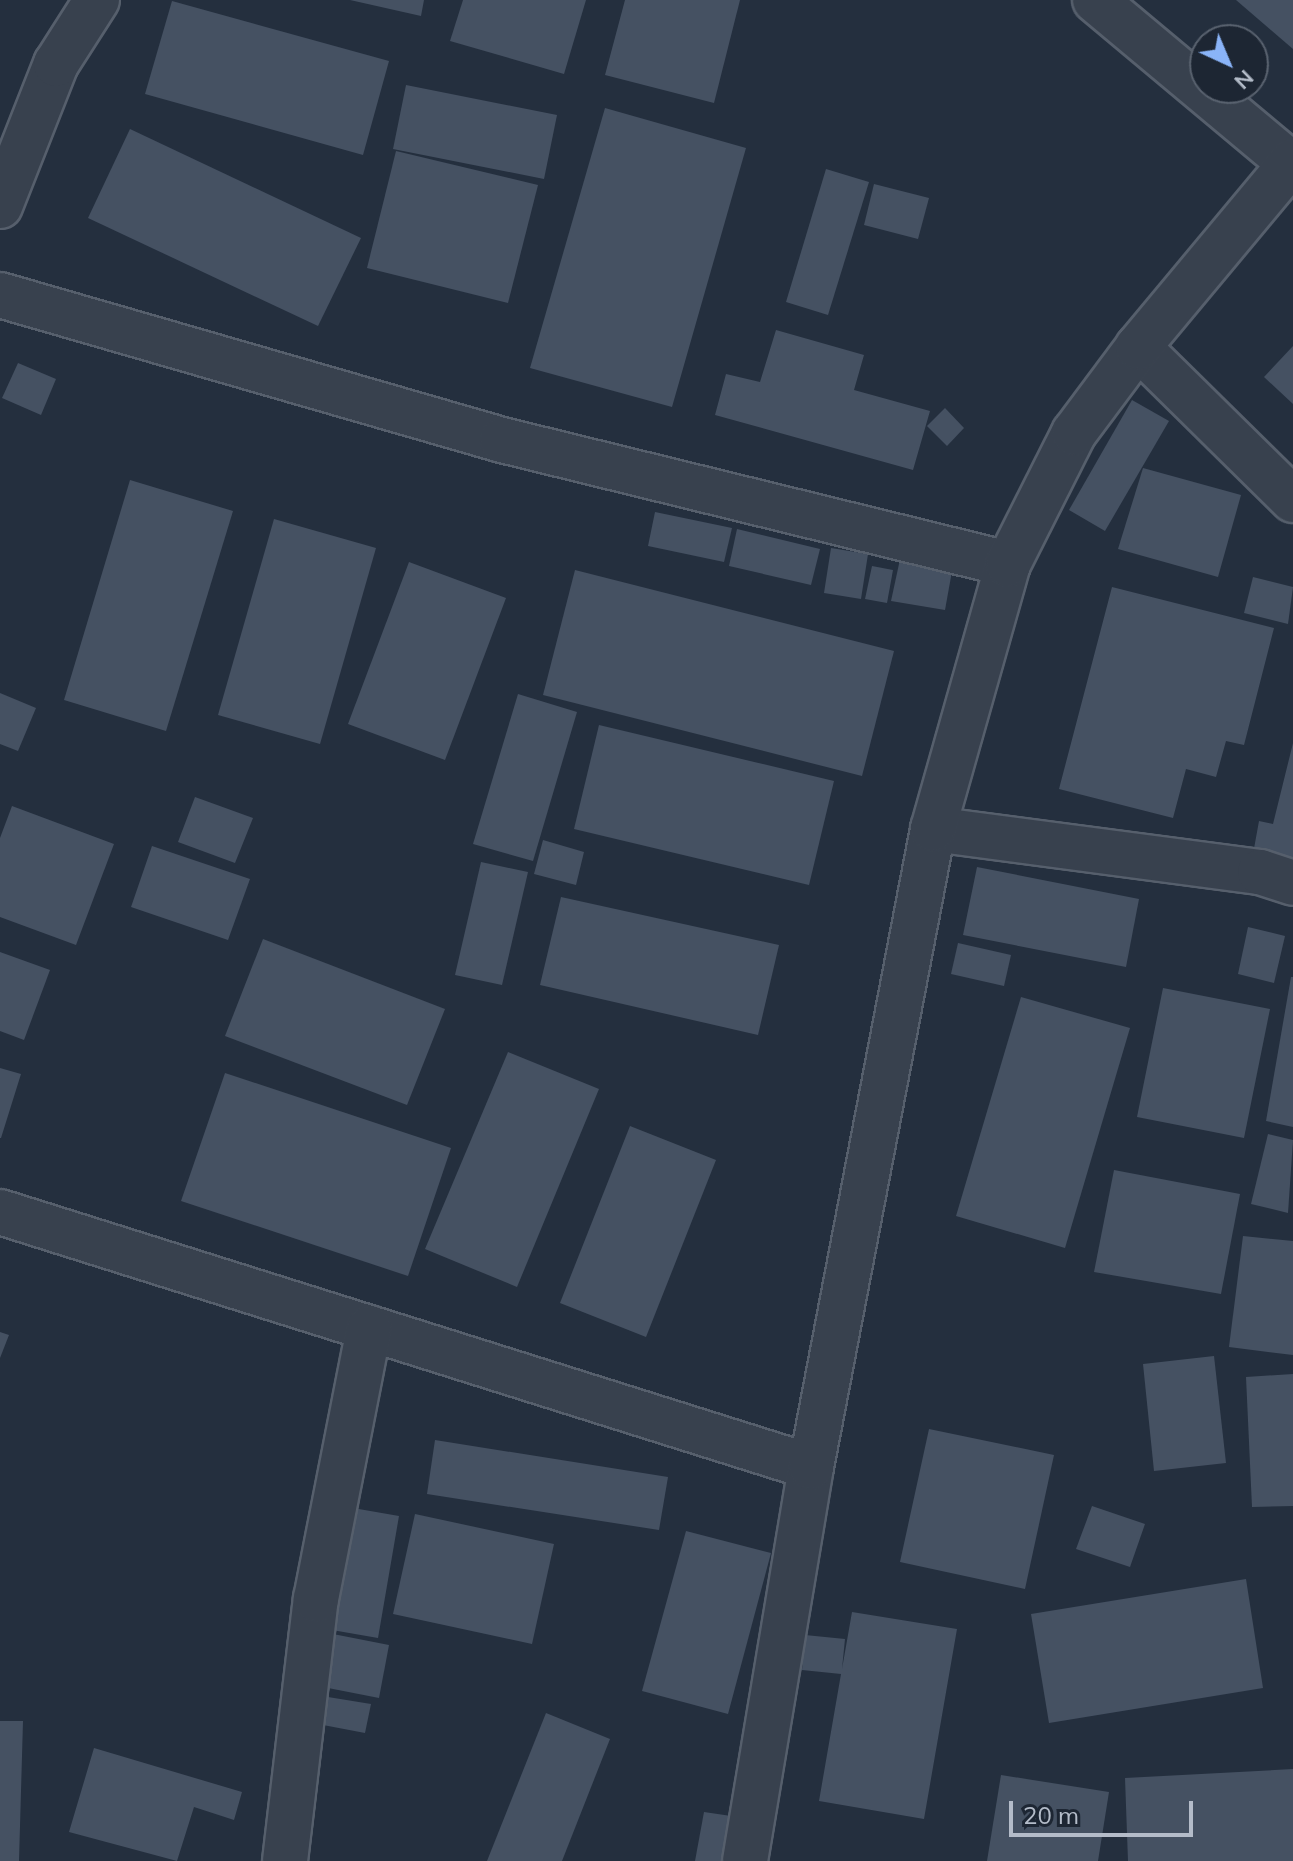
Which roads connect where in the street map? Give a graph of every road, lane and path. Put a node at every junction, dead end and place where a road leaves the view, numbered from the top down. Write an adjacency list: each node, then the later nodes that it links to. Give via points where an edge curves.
1 (97, 0): 4 (street, via 56,64)
2 (1095, 0): 3 (street)
3 (1292, 162): 6 (street)
4 (0, 206)
5 (0, 295): 8 (street, via 502,440)
6 (1138, 347): 7 (street); 8 (street, via 1074,433)
7 (1293, 500)
8 (1008, 564): 9 (street)
9 (933, 829): 10 (street, via 1260,872); 13 (street)
10 (1293, 883)
11 (0, 1212): 12 (street)
12 (369, 1328): 13 (street); 14 (street, via 316,1599)
13 (811, 1467): 15 (street)
14 (285, 1861)
15 (745, 1861)

